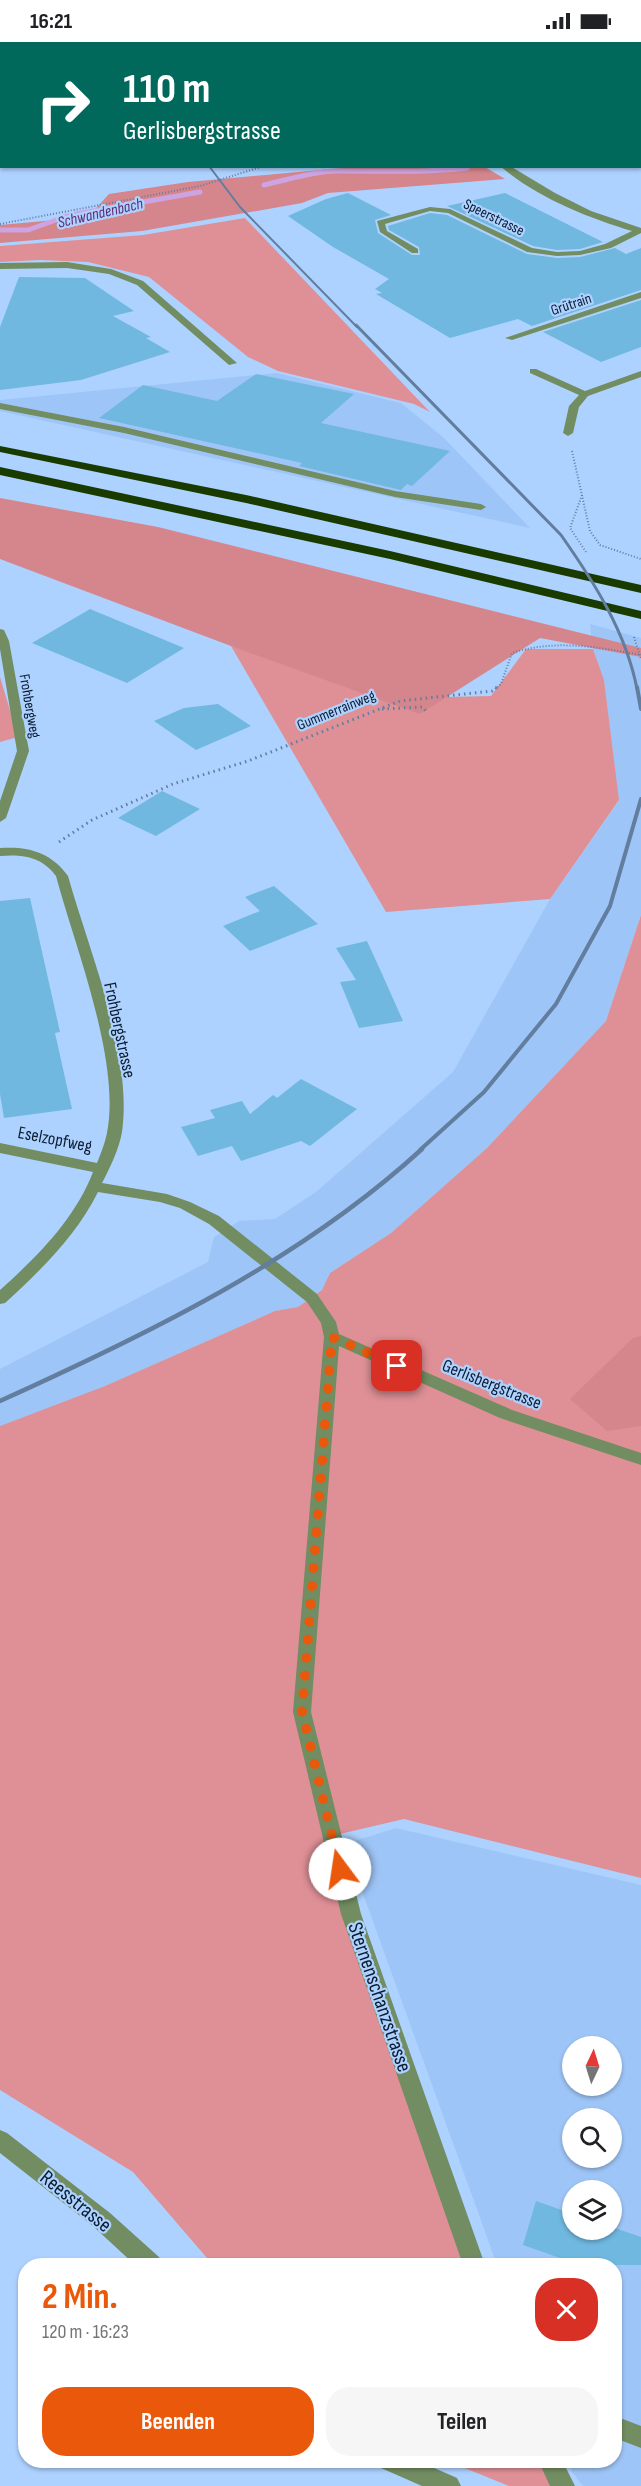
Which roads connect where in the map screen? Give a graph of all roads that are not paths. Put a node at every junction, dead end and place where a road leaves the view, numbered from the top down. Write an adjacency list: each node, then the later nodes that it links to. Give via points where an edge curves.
1 (507, 168): 2 (street, Speerstrasse, via 564,201)
2 (640, 231): 3 (street, Speerstrasse, via 608,246 557,254 530,250 450,211 430,209 380,223 384,232)
3 (415, 251)
4 (0, 266): 7 (street, via 67,265 111,272 140,283)
5 (641, 295): 6 (street, Grütrain)
6 (509, 338)
7 (232, 363)
8 (533, 371): 10 (street)
9 (641, 374): 10 (street)
10 (585, 394): 12 (street, via 574,406)
11 (0, 406): 15 (street, via 124,430 395,494)
12 (568, 433)
13 (0, 448): 16 (highway)
14 (0, 471): 17 (highway, via 390,555)
15 (481, 507)
16 (641, 589)
17 (641, 615)
18 (0, 632): 19 (street, Frohbergweg, via 22,752)
19 (0, 818)
20 (0, 852): 22 (street, Frohbergstrasse, via 39,855 57,867 62,876 103,1020 114,1079 115,1131)
21 (0, 1148): 22 (street, Eselzopfweg)
22 (102, 1169): 23 (street, Frohbergstrasse)
23 (95, 1187): 24 (street, Frohbergstrasse, via 39,1264); 25 (street, Sternenschanzstrasse, via 162,1197 200,1212 312,1298 328,1322)
24 (0, 1299)
25 (332, 1337): 26 (street, Gerlisbergstrasse, via 506,1414); 29 (street, Sternenschanzstrasse, via 302,1712 351,1914)
26 (641, 1459)
27 (0, 2140): 28 (street, Reesstrasse, via 102,2220)
28 (143, 2258)
29 (472, 2258)
30 (622, 2430): 31 (street)
31 (641, 2437)
32 (407, 2468): 34 (street)
33 (553, 2468): 35 (street)
34 (449, 2486)
35 (563, 2486)

